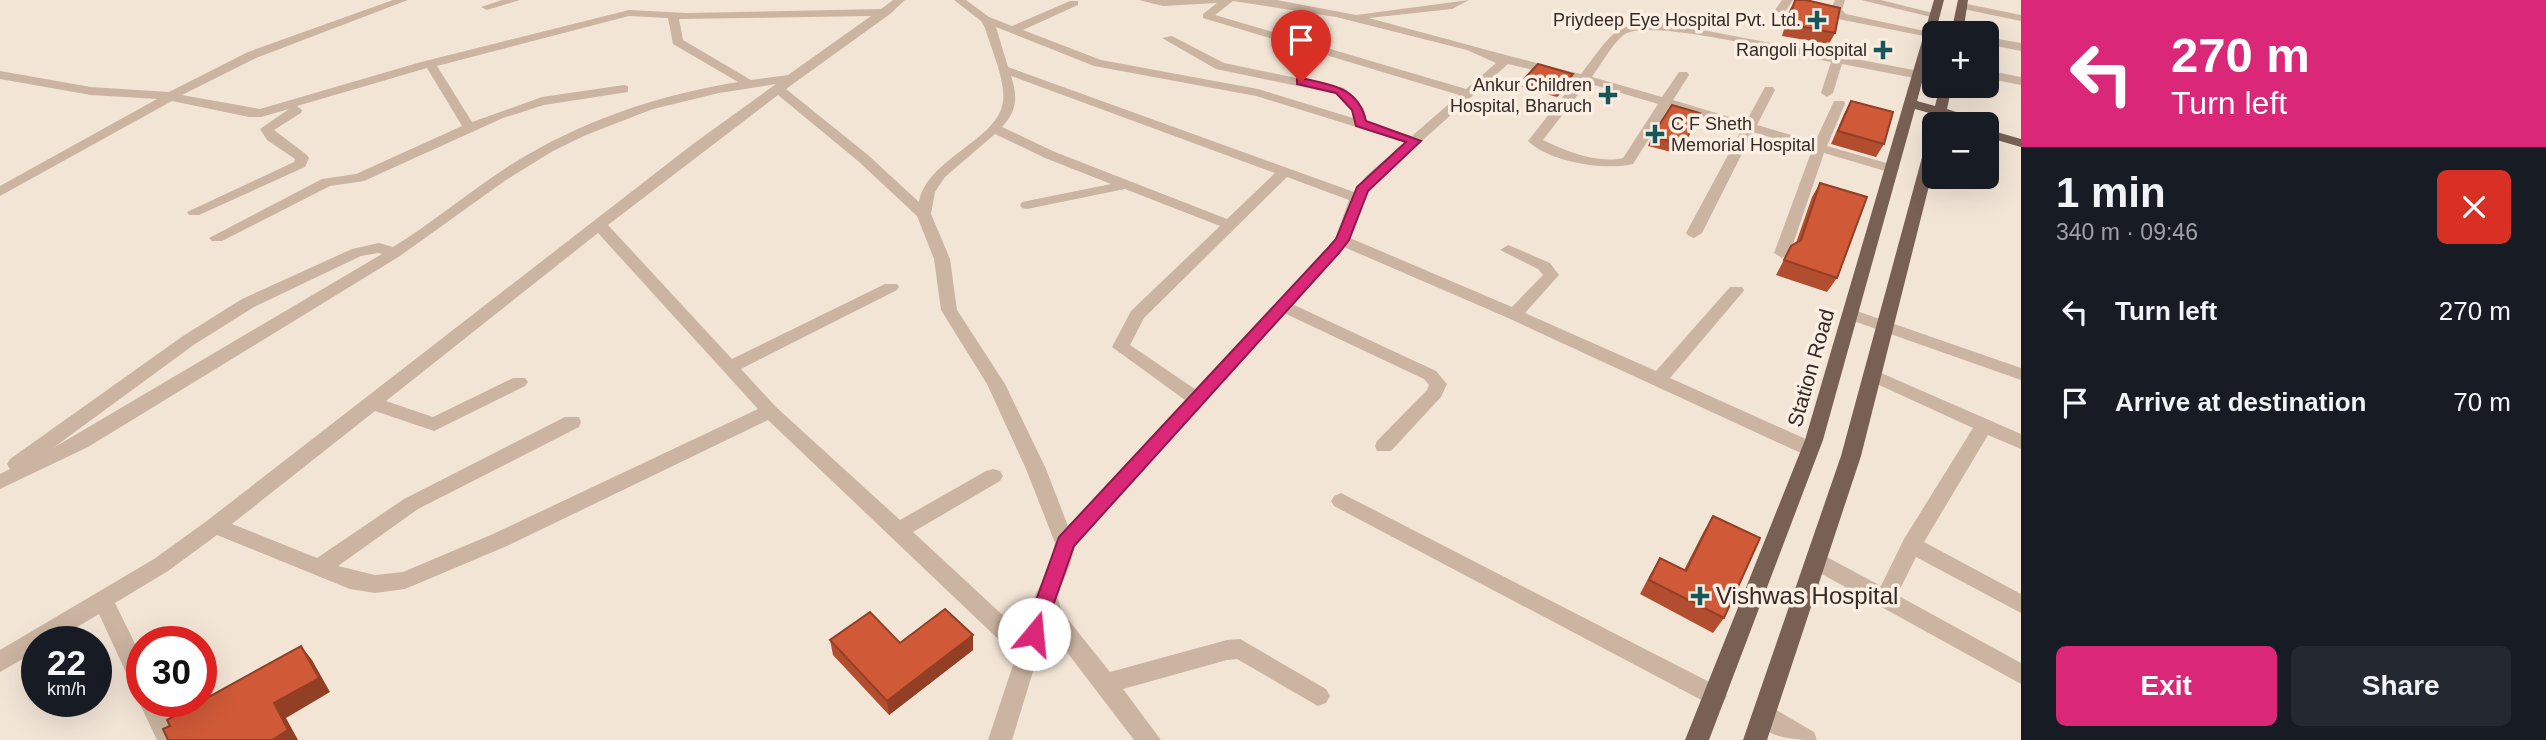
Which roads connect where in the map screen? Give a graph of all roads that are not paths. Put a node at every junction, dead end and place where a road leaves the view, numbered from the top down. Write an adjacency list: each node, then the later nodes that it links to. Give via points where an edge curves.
1 (402, 0): 48 (street, via 252,55)
2 (515, 0): 17 (street)
3 (806, 0): 20 (street)
4 (900, 0): 19 (street)
5 (959, 0): 24 (street)
6 (1144, 0): 7 (street)
7 (1218, 0)
8 (1228, 0): 47 (street, via 1207,16)
9 (1238, 0): 22 (street)
10 (1464, 0): 22 (street, via 1452,6)
11 (1840, 0): 27 (street, via 1836,11 1842,17)
12 (1866, 0): 18 (street)
13 (1074, 3): 26 (street)
14 (1963, 3): 23 (street); 25 (main road)
15 (623, 4): 16 (street)
16 (639, 6): 21 (street); 33 (street)
17 (487, 7)
18 (1937, 7)
19 (886, 12): 20 (street); 43 (street)
20 (826, 13): 21 (street)
21 (673, 14): 42 (street, via 677,43)
22 (1351, 18): 31 (street)
23 (2021, 18)
24 (985, 19): 26 (street); 35 (street)
25 (1959, 21)
26 (1012, 30): 54 (street, via 1098,63 1258,93)
27 (1922, 33)
28 (1168, 38): 54 (street, via 1220,66 1340,91 1357,109)
29 (1999, 43): 30 (street)
30 (2021, 47)
31 (1499, 58): 40 (street); 47 (street, via 1503,63)
32 (1838, 59): 38 (street); 40 (street, via 1642,25 1620,32); 46 (street)
33 (430, 64): 49 (street); 55 (street)
34 (1922, 64): 38 (main road, Station Road)
35 (1003, 69): 56 (street, via 1010,100 1006,115); 65 (street)
36 (1, 75): 48 (street, via 91,90)
37 (1683, 75): 50 (street)
38 (1919, 75): 52 (main road, Station Road)
39 (1999, 77): 41 (street)
40 (1583, 78): 50 (street); 50 (street, via 1535,141 1598,163 1620,165 1628,161)
41 (2021, 81)
42 (748, 83): 43 (street); 79 (street, via 667,100 573,136 519,165)
43 (786, 84): 72 (street); 73 (street)
44 (624, 89): 55 (street, via 542,102)
45 (1769, 90): 57 (street)
46 (1827, 93)
47 (1468, 94): 61 (street)
48 (169, 96): 49 (street, via 249,113); 68 (street)
49 (317, 97): 71 (street, via 267,129 302,158 300,164)
50 (1664, 104): 57 (street)
51 (1839, 104): 63 (street)
52 (1910, 108): 53 (main road); 64 (main road, Station Road)
53 (1922, 115)
54 (1361, 124): 61 (street)
55 (468, 126): 76 (street, via 359,178 327,182)
56 (993, 128): 66 (street); 72 (street, via 940,174 928,192)
57 (1749, 128): 63 (street); 75 (street)
58 (1999, 128): 59 (main road)
59 (2021, 134)
60 (1999, 137): 62 (main road)
61 (1415, 141): 69 (street, via 1371,179)
62 (2021, 143)
63 (1819, 148): 64 (street); 80 (street)
64 (1892, 169): 85 (main road, Station Road)
65 (1285, 171): 69 (street); 74 (street)
66 (1125, 185): 70 (street); 74 (street)
67 (1922, 185): 86 (main road)
68 (0, 192)
69 (1357, 198): 77 (street)
70 (1027, 205)
71 (194, 212)
72 (924, 214): 105 (street, via 942,259 949,310 996,384 1037,469)
73 (599, 225): 87 (street); 93 (street)
74 (1230, 225): 92 (street, via 1137,315 1121,348)
75 (1694, 233)
76 (218, 238)
77 (1342, 240): 83 (street); 84 (street)
78 (1508, 250): 84 (street, via 1551,275)
79 (395, 253): 100 (street, via 81,442); 100 (street, via 379,248 357,252 248,303)
80 (1782, 253)
81 (891, 287): 87 (street)
82 (1736, 290): 90 (street)
83 (1282, 306): 92 (street); 98 (street, via 1430,375 1438,384 1435,393)
84 (1514, 314): 90 (street)
85 (1850, 314): 86 (street); 99 (main road, Station Road)
86 (1885, 327): 88 (street); 89 (main road)
87 (728, 368): 94 (street)
88 (2021, 374)
89 (1872, 376): 96 (street); 107 (main road)
90 (1658, 380): 99 (street)
91 (519, 382): 93 (street, via 434,424)
92 (1197, 399): 105 (street)
93 (372, 403): 103 (street)
94 (770, 411): 104 (street); 108 (street, via 416,576 374,584)
95 (572, 422): 108 (street, via 411,504)
96 (1984, 426): 97 (street); 106 (street)
97 (2021, 442)
98 (1384, 446)
99 (1810, 449): 119 (main road, Station Road)
100 (2, 474)
101 (993, 476): 104 (street)
102 (1341, 501): 119 (street)
103 (215, 526): 108 (street); 111 (street)
104 (898, 531): 114 (street)
105 (1065, 542): 109 (street)
106 (1911, 545): 110 (street); 112 (street)
107 (1816, 561): 110 (street); 120 (main road)
108 (319, 568)
109 (1046, 596): 114 (street); 117 (street, via 1052,616)
110 (1885, 599): 116 (street)
111 (103, 600): 113 (street); 115 (street)
112 (2021, 604)
113 (126, 649)
114 (1028, 653): 123 (street)
115 (0, 662)
116 (2021, 674)
117 (1105, 684): 118 (street, via 1240,649); 124 (street)
118 (1318, 696)
119 (1714, 696): 125 (main road, Station Road)
120 (1763, 714): 126 (main road); 127 (street)
121 (158, 717): 122 (street)
122 (169, 740)
123 (1000, 740)
124 (1149, 740)
125 (1697, 740)
126 (1755, 740)
127 (1805, 740)

